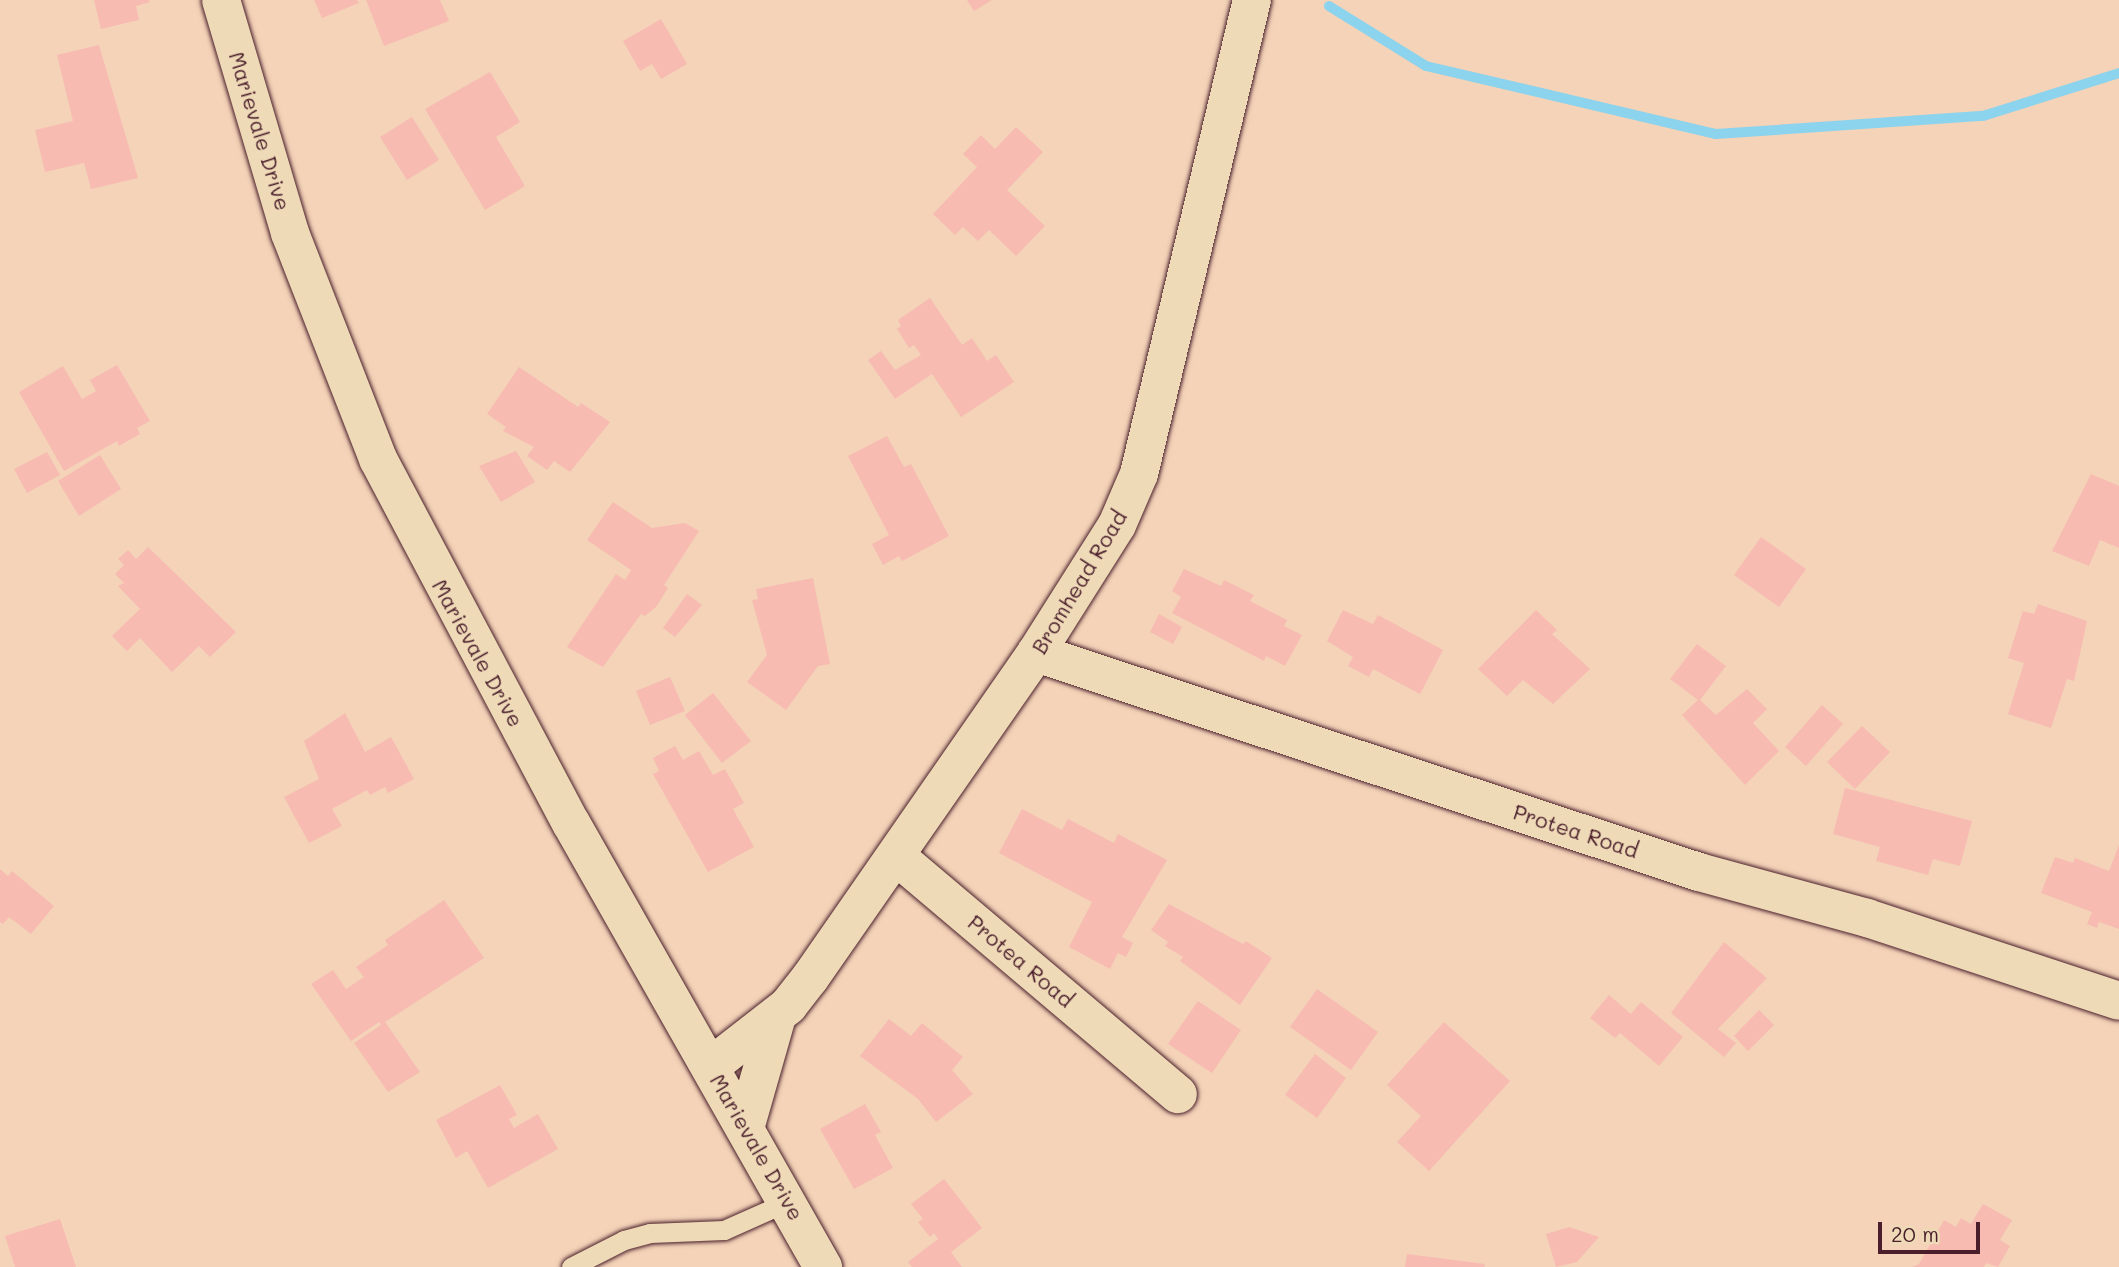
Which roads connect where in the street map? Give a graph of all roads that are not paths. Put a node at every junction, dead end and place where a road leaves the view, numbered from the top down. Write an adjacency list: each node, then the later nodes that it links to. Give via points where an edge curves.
1 (221, 0): 7 (street, Marievale Drive, via 290,233 378,458 564,811)
2 (1252, 0): 3 (street, Bromhead Road, via 1139,474 1117,525)
3 (1036, 653): 4 (street, Bromhead Road); 5 (street, Protea Road, via 1699,872 1867,918)
4 (896, 856): 6 (street, Bromhead Road, via 810,978); 8 (street, Protea Road)
5 (2119, 1001)
6 (777, 1016): 7 (street, Bromhead Road); 9 (street)
7 (711, 1066): 9 (street, Marievale Drive)
8 (1178, 1094)
9 (746, 1125): 10 (street, Marievale Drive)
10 (789, 1201): 11 (lane, via 724,1230 650,1233 624,1240); 12 (street, Marievale Drive)
11 (570, 1267)
12 (823, 1267)

